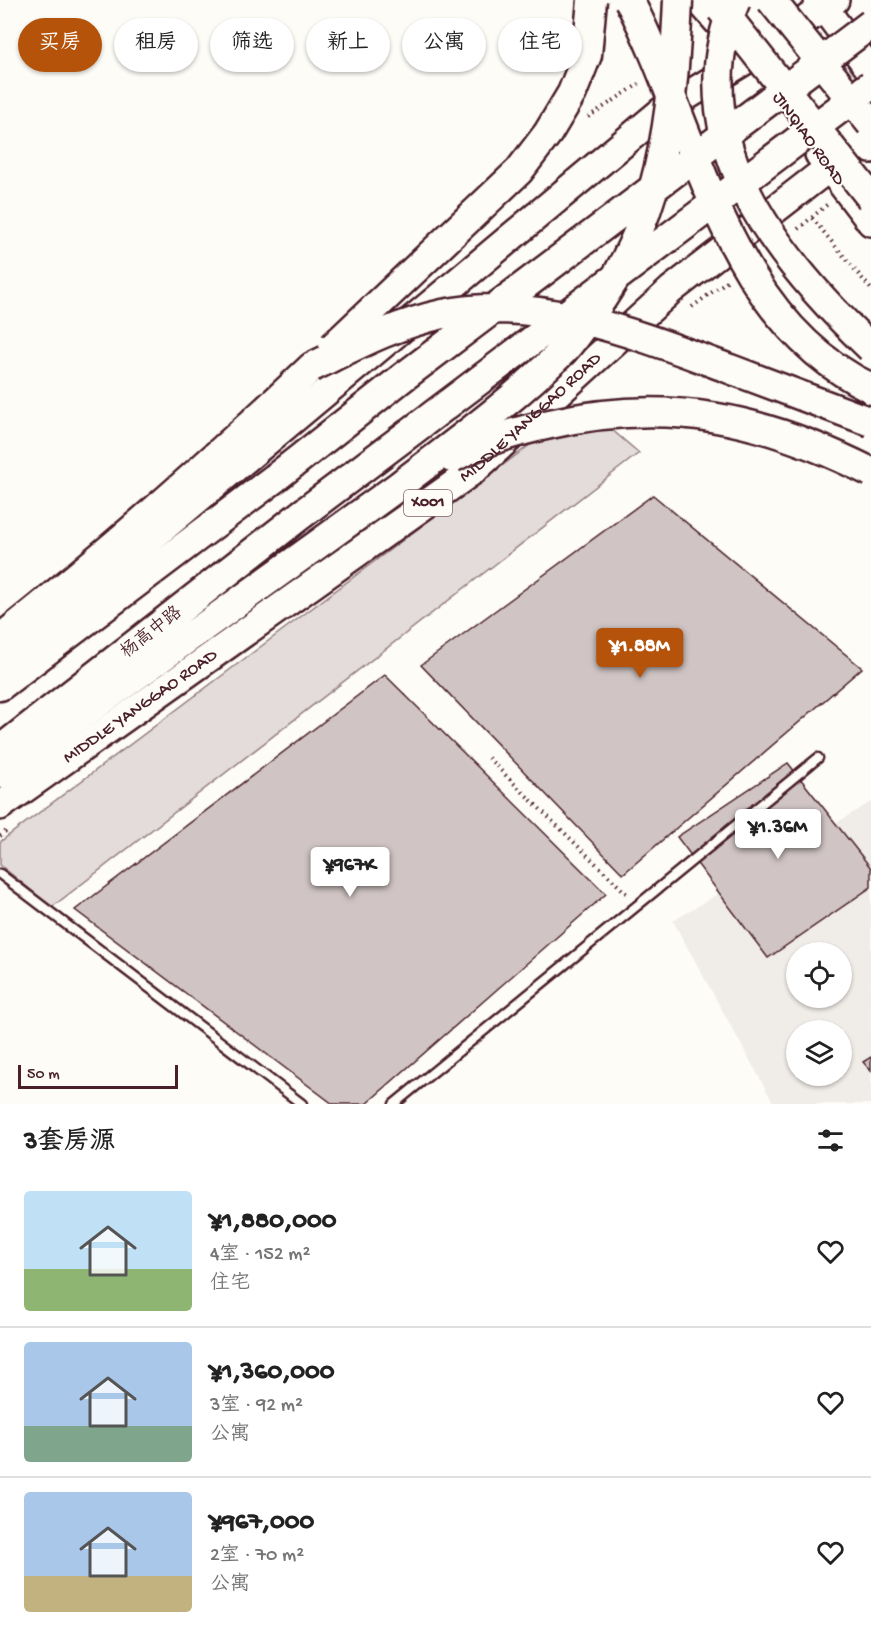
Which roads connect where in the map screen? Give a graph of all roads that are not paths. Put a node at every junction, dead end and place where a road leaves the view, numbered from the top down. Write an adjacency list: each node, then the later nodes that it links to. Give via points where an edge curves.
1 (592, 0): 21 (highway, bridge, via 587,55 572,93 548,134 519,171)
2 (629, 0): 22 (highway, bridge, via 670,88 720,214 766,299 803,342)
3 (678, 0): 25 (highway, bridge, via 675,72 662,164 640,234 609,291 566,348 507,402)
4 (699, 0): 12 (main road, JINQIAO ROAD)
5 (715, 0): 18 (highway, bridge)
6 (736, 0): 20 (highway, bridge, via 717,78 725,134 743,187 770,236 806,282)
7 (749, 0): 11 (main road)
8 (771, 0): 16 (highway, bridge)
9 (826, 2): 11 (main road); 13 (main road)
10 (871, 24): 28 (highway, bridge)
11 (780, 37): 12 (main road); 15 (main road, via 823,79)
12 (748, 58): 16 (main road, via 770,57 785,65); 17 (main road, JINQIAO ROAD); 27 (main road, via 662,111)
13 (871, 71)
14 (871, 85): 29 (highway, bridge, via 302,514)
15 (871, 111)
16 (869, 137): 17 (main road, MIDDLE YANGGAO ROAD)
17 (830, 168): 19 (main road, JINQIAO ROAD); 32 (main road, MIDDLE YANGGAO ROAD / X001, via 671,290 474,470)
18 (871, 198)
19 (871, 222)
20 (871, 348)
21 (312, 367): 23 (highway, bridge, via 393,328 444,314 494,310 545,314 653,341); 26 (highway, via 186,485)
22 (871, 388)
23 (871, 422)
24 (871, 472): 25 (highway, bridge, via 774,430 711,415 653,411 591,414 521,430 462,452)
25 (400, 485): 31 (highway)
26 (0, 639)
27 (0, 661)
28 (0, 686)
29 (0, 750)
30 (818, 758): 35 (lane)
31 (0, 774)
32 (0, 806)
33 (0, 874): 34 (lane)
34 (302, 1104)
35 (394, 1104)

